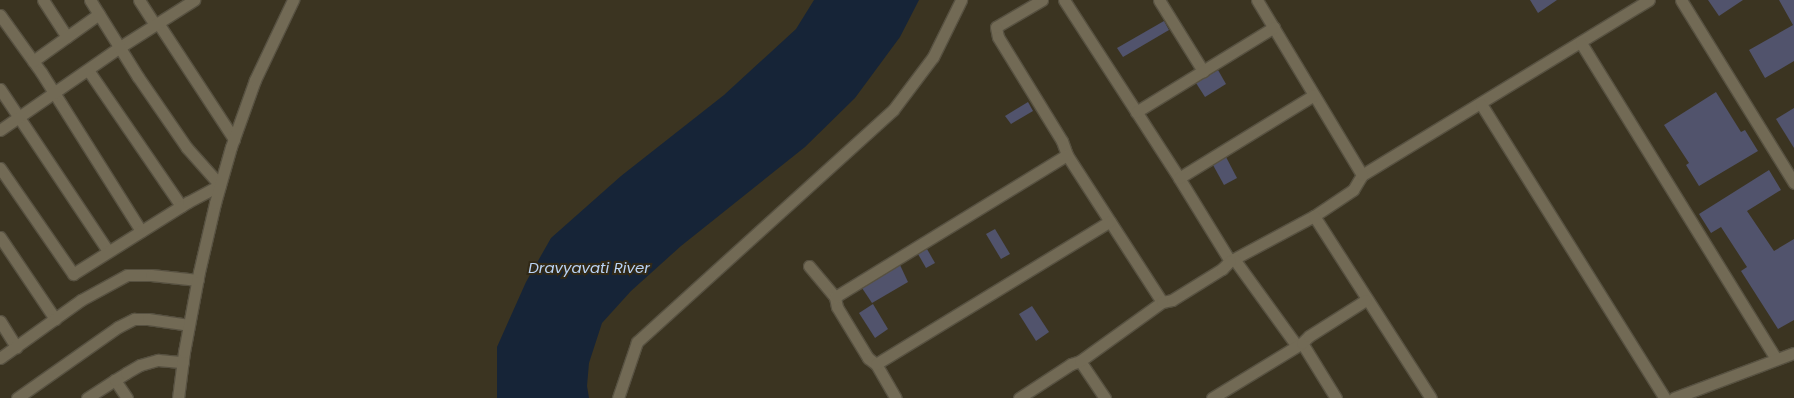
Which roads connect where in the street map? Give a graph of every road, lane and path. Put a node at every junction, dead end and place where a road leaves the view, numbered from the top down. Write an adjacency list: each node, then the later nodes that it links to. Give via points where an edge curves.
1 (43, 0): 17 (street)
2 (90, 0): 13 (street)
3 (139, 0): 15 (street)
4 (293, 0): 30 (street, via 255,80)
5 (961, 0): 65 (street, via 933,57 893,110 637,342)
6 (1042, 0): 31 (street, via 996,27 998,37 1062,141)
7 (1064, 0): 27 (street)
8 (1159, 0): 22 (street)
9 (1257, 0): 16 (street)
10 (1649, 0): 18 (street)
11 (1681, 0): 35 (street)
12 (190, 1): 15 (street)
13 (99, 14): 17 (street); 19 (street)
14 (0, 15): 20 (street)
15 (156, 24): 19 (street); 30 (street)
16 (1274, 28): 22 (street); 25 (street)
17 (67, 37): 20 (street)
18 (1581, 42): 26 (street); 56 (street)
19 (120, 47): 21 (street); 36 (street, via 187,148)
20 (33, 61): 24 (street)
21 (88, 70): 24 (street); 37 (street)
22 (1203, 71): 27 (street)
23 (0, 89): 28 (street)
24 (54, 93): 28 (street); 40 (street)
25 (1314, 95): 33 (street); 34 (street)
26 (1481, 104): 33 (street); 72 (street)
27 (1136, 112): 34 (street)
28 (18, 118): 29 (street); 42 (street)
29 (0, 130)
30 (234, 139): 36 (street)
31 (1067, 154): 39 (street); 46 (street)
32 (0, 168): 42 (street, via 73,274)
33 (1362, 176): 38 (street, via 1353,190)
34 (1179, 178): 43 (street)
35 (1794, 183)
36 (220, 185): 37 (street); 45 (street)
37 (181, 206): 40 (street)
38 (1314, 216): 43 (street); 47 (street)
39 (1110, 221): 48 (street); 59 (street)
40 (141, 231): 42 (street)
41 (0, 237): 49 (street)
42 (108, 251)
43 (1232, 260): 48 (street, via 1172,300); 52 (street)
44 (809, 266): 46 (street)
45 (198, 280): 49 (street, via 127,275 81,300); 51 (street)
46 (835, 297): 59 (street, via 837,307 868,358)
47 (1366, 300): 52 (street, via 1309,336); 71 (street)
48 (1162, 302): 57 (street)
49 (55, 319): 53 (street)
50 (0, 322): 53 (street)
51 (189, 325): 58 (street); 61 (street, via 134,319 118,327)
52 (1300, 345): 69 (street); 70 (street)
53 (16, 347): 55 (street)
54 (1794, 353): 56 (street)
55 (0, 358)
56 (1776, 359): 73 (street)
57 (1080, 361): 67 (street, via 1071,364); 68 (street)
58 (183, 362): 60 (street, via 158,360 140,365); 64 (street)
59 (876, 364): 66 (street)
60 (115, 380): 62 (street); 63 (street)
61 (17, 398)
62 (87, 398)
63 (127, 398)
64 (178, 398)
65 (618, 398)
66 (896, 398)
67 (1019, 398)
68 (1105, 398)
69 (1212, 398)
70 (1336, 398)
71 (1431, 398)
72 (1665, 398)
73 (1674, 398)

